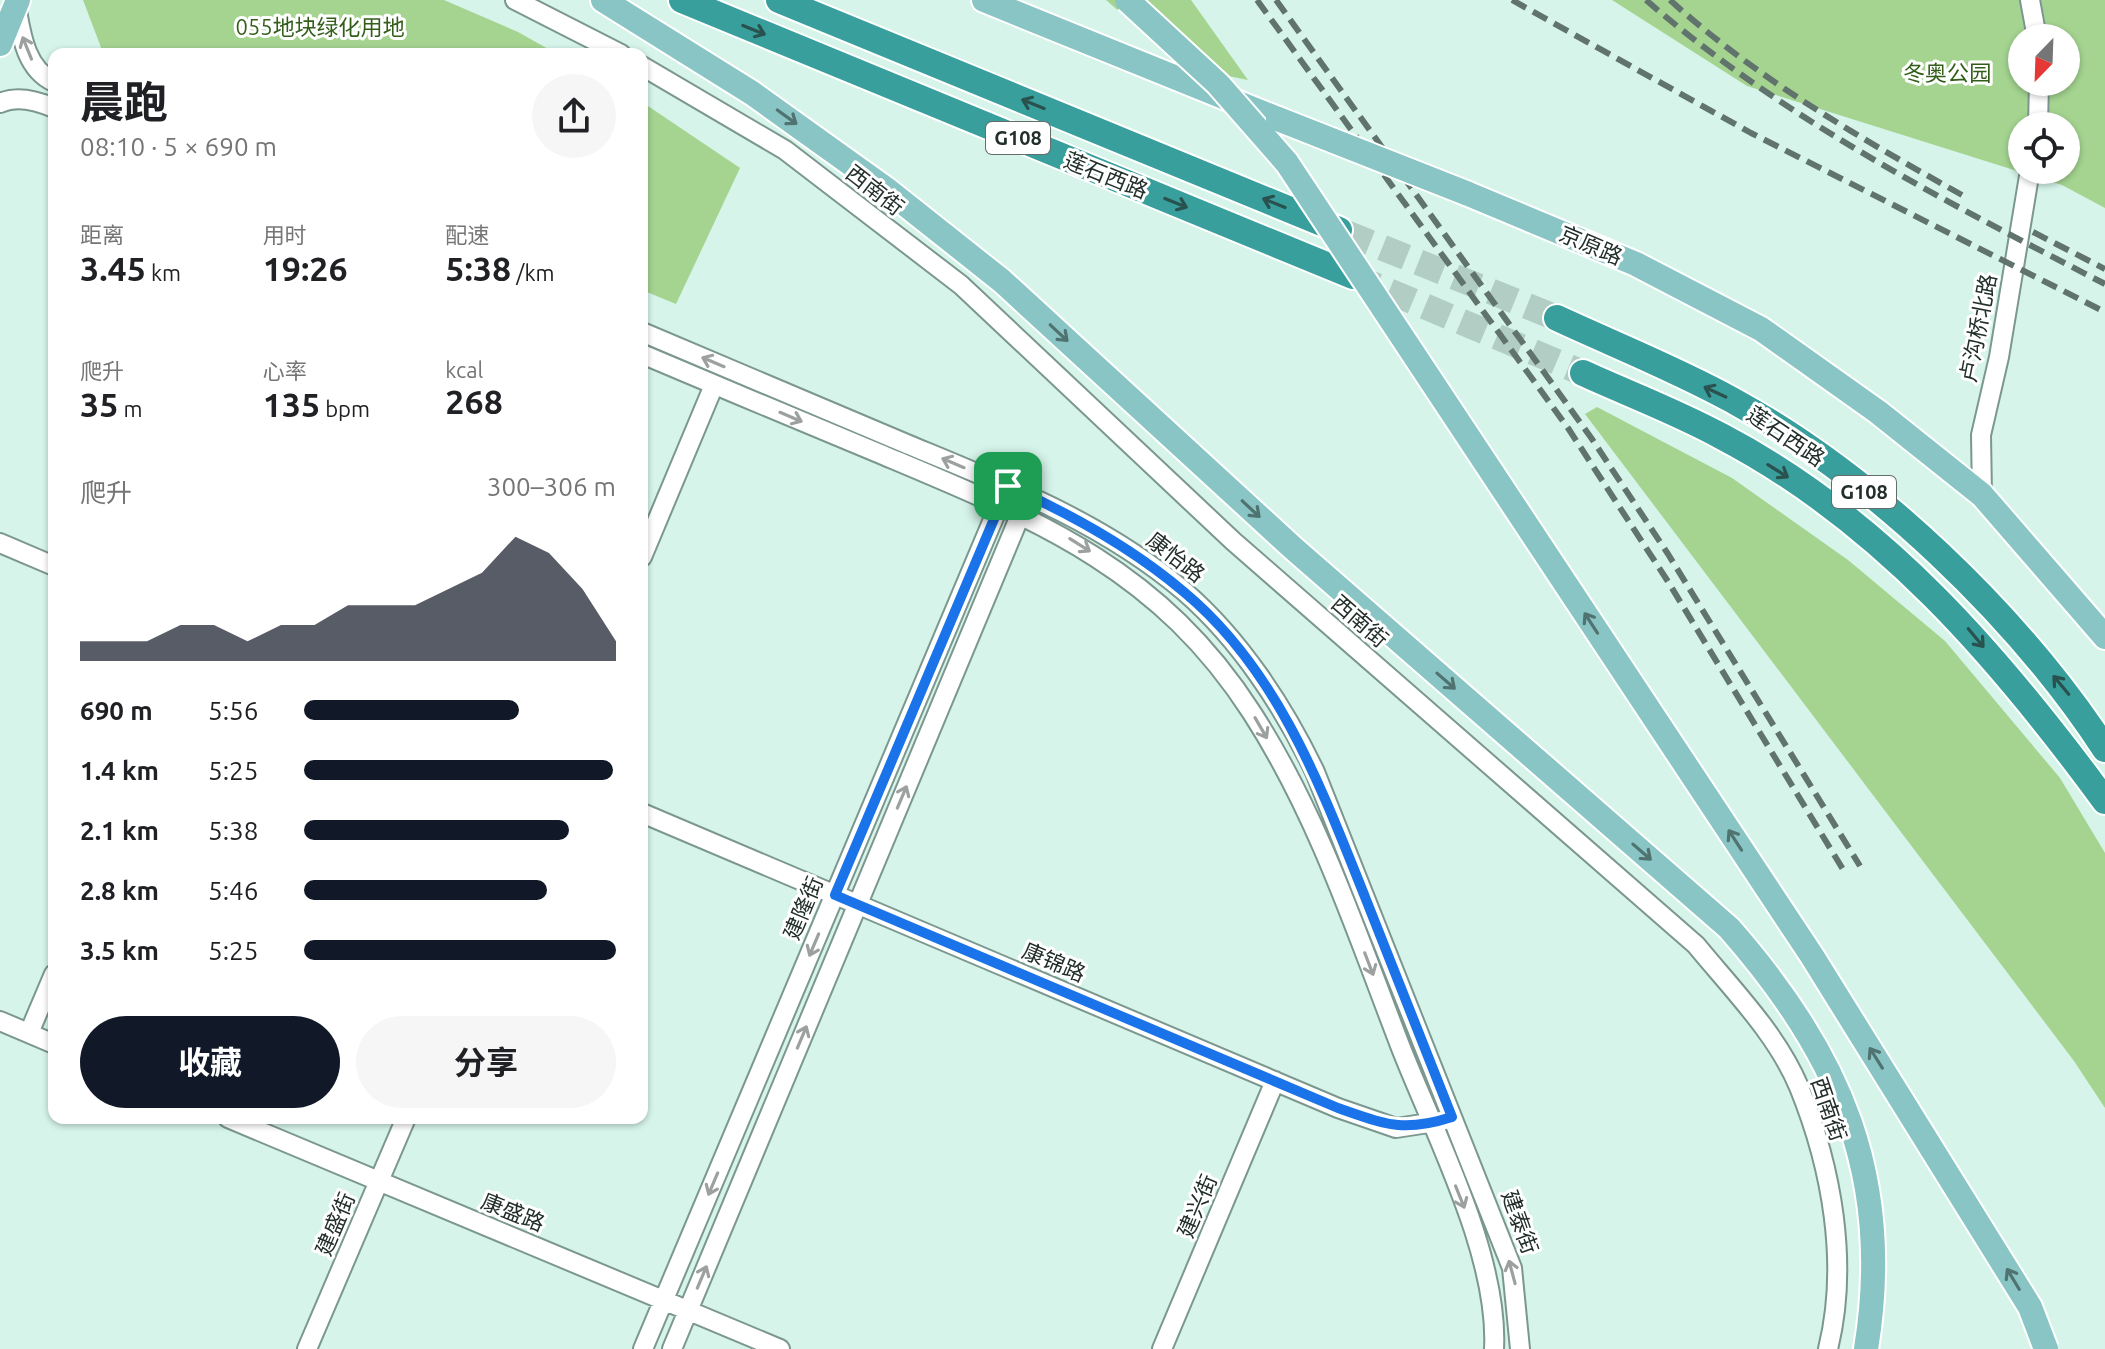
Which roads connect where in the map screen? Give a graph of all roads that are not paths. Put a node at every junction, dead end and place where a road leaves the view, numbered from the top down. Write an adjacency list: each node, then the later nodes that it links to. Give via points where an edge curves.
1 (515, 0): 11 (street)
2 (603, 0): 58 (main road, one-way to 58, via 752,93 1002,281 1293,548 1729,928 1774,979 1839,1087 1872,1215 1872,1314)
3 (682, 0): 18 (highway, 莲石西路 / G108, one-way to 18)
4 (779, 0): 17 (highway, 莲石西路 / G108, one-way to 4)
5 (984, 0): 25 (main road, 京原路, bridge, via 1636,264 1761,329)
6 (1127, 0): 59 (main road, one-way to 6, bridge, via 2017,1285 1812,956 1287,163 1218,84)
7 (2030, 0): 9 (street)
8 (17, 2): 10 (main road); 13 (street, one-way to 8, via 24,49)
9 (2034, 24)
10 (0, 44)
11 (609, 48)
12 (648, 70): 57 (street, 西南街, via 785,150 961,285 1233,541 1696,945 1758,1019 1798,1086 1823,1164 1838,1245)
13 (48, 77)
14 (0, 103): 15 (street, via 8,99)
15 (48, 106)
16 (2028, 184): 25 (street, 卢沟桥北路, via 1981,435)
17 (1346, 233)
18 (1353, 276)
19 (1557, 318): 33 (highway, 莲石西路 / G108, one-way to 19, via 2066,690 1986,601 1905,524 1828,463 1733,400)
20 (648, 335): 24 (street, 康怡路, one-way to 20)
21 (648, 357): 23 (street)
22 (1583, 373): 34 (highway, 莲石西路 / G108, one-way to 34, via 1722,436 1801,485 1886,551 1965,625)
23 (714, 385): 27 (street, one-way to 27); 30 (street)
24 (1008, 486): 26 (street, 康怡路); 27 (street, 建隆街)
25 (1982, 495): 32 (main road, 京原路)
26 (1029, 496): 28 (street); 43 (street, 康怡路, via 1087,524 1187,593 1238,648 1281,711 1315,772)
27 (1000, 504): 28 (street); 36 (street, 建隆街)
28 (1021, 515): 37 (street, one-way to 28); 46 (street, one-way to 46, via 1069,538 1139,588 1194,637 1251,711 1301,801)
29 (0, 543): 31 (street)
30 (648, 543)
31 (48, 563)
32 (2105, 637)
33 (2105, 749)
34 (2105, 801)
35 (648, 816): 36 (street, 康锦路)
36 (835, 895): 37 (street, 康锦路); 48 (street, 建隆街, one-way to 48)
37 (857, 904): 42 (street, 康锦路); 49 (street, one-way to 37)
38 (48, 988): 40 (street)
39 (0, 1021): 40 (street)
40 (29, 1033): 41 (street)
41 (48, 1041)
42 (1275, 1081): 46 (street, 康锦路, via 1396,1128); 54 (street, 建兴街)
43 (1452, 1117): 46 (street, 康锦路); 56 (street, 建泰街, one-way to 43, via 1512,1268)
44 (242, 1124): 47 (street, 康盛路)
45 (403, 1124): 47 (street, 建盛街)
46 (1431, 1124): 55 (street, one-way to 55, via 1488,1282)
47 (379, 1182): 48 (street, 康盛路); 50 (street, 建盛街)
48 (664, 1300): 49 (street, 康盛路); 51 (street, 建隆街)
49 (688, 1310): 52 (street); 53 (street, 康盛路)
50 (307, 1349)
51 (643, 1349)
52 (672, 1349)
53 (780, 1349)
54 (1162, 1349)
55 (1494, 1349)
56 (1520, 1349)
57 (1828, 1349)
58 (1866, 1349)
59 (2046, 1349)

